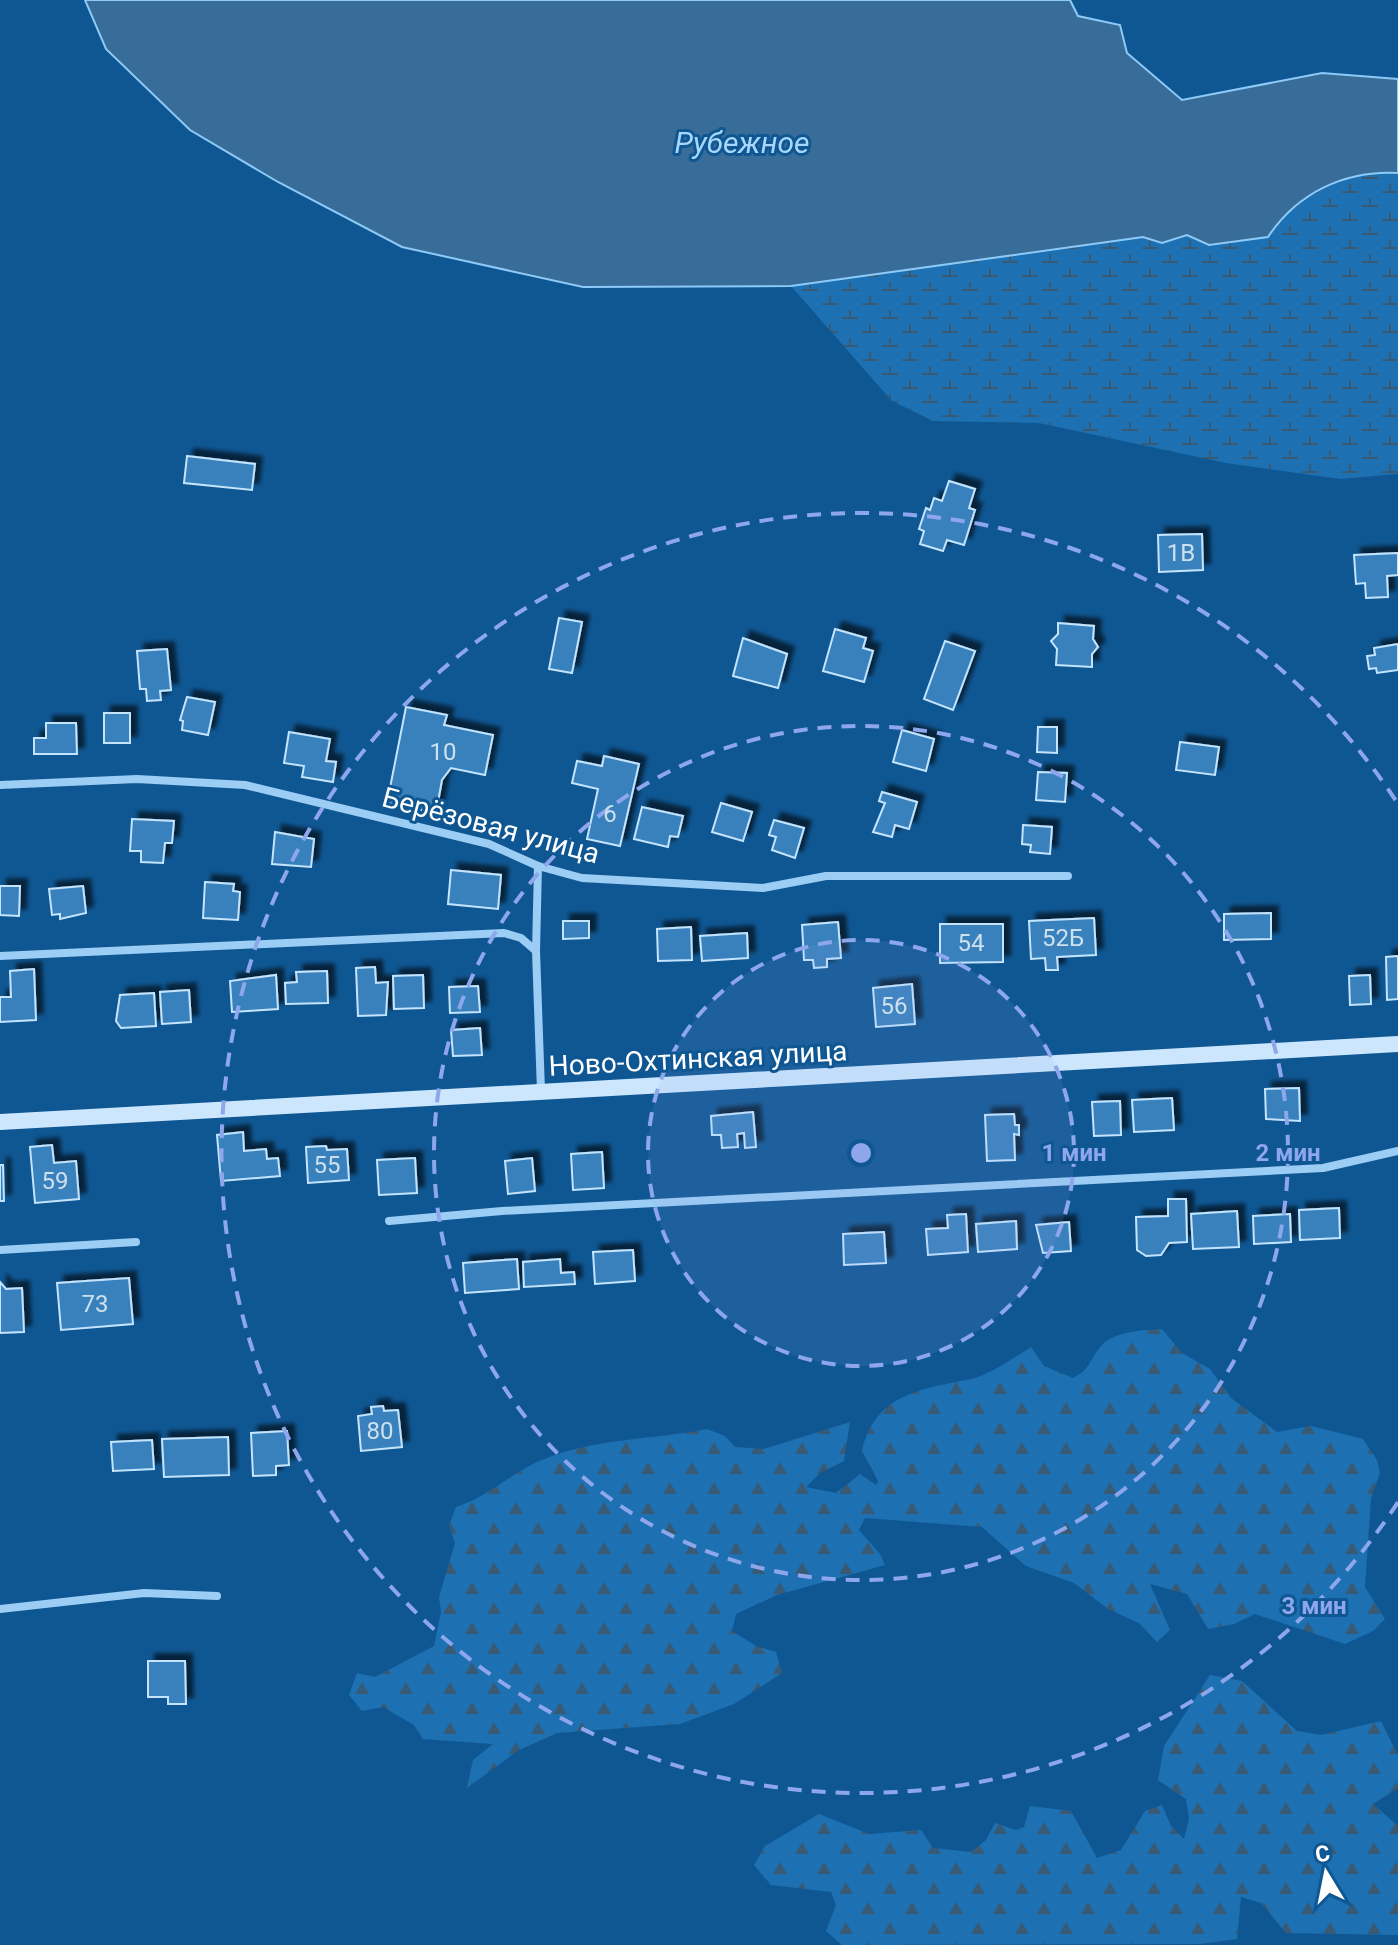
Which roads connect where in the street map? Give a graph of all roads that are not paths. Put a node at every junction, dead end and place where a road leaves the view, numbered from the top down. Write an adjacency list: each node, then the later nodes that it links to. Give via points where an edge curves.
1 (0, 785): 2 (street, Берёзовая улица, via 137,779 245,785 489,844)
2 (538, 866): 3 (street, Берёзовая улица, via 582,878 763,888 826,876); 4 (street)
3 (1068, 876)
4 (536, 951): 5 (street, via 504,933); 7 (street)
5 (0, 956)
6 (1398, 1044): 7 (street, Ново-Охтинская улица)
7 (541, 1092): 8 (street, Ново-Охтинская улица)
8 (0, 1122)
9 (1398, 1151): 10 (street, via 1323,1168)
10 (389, 1221)
11 (136, 1242): 12 (street)
12 (0, 1250)
13 (217, 1596): 14 (street, via 144,1593)
14 (0, 1609)

